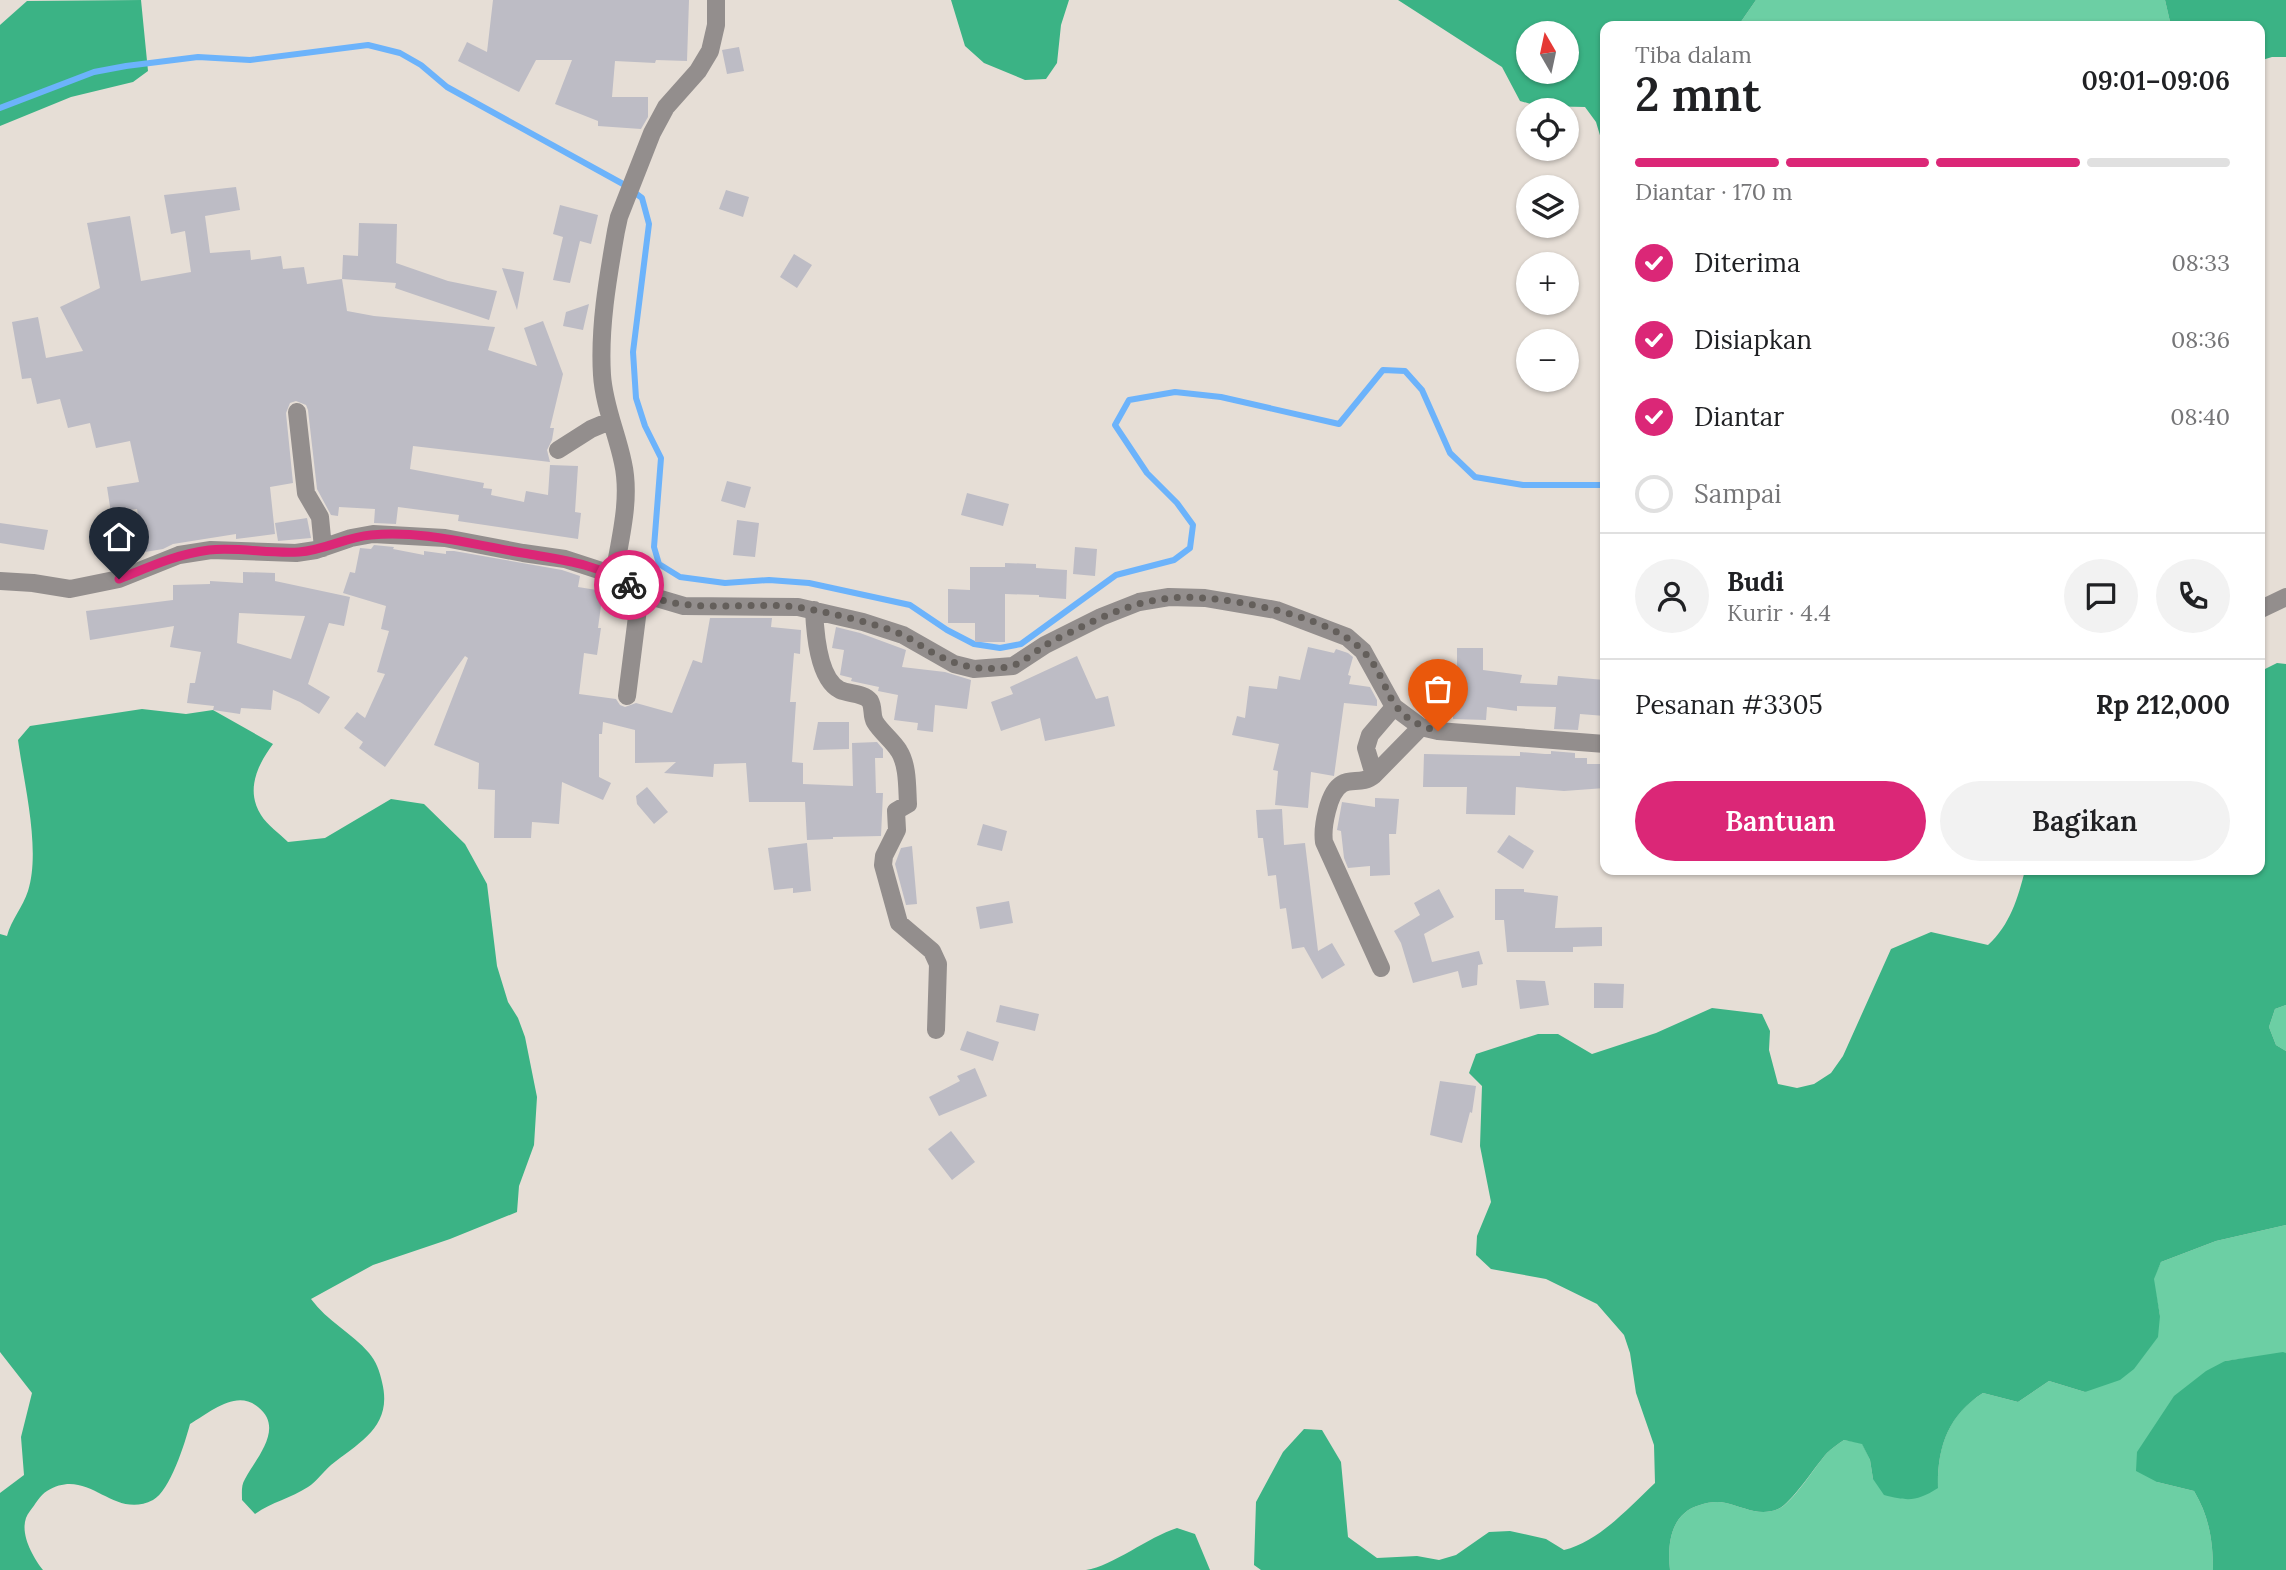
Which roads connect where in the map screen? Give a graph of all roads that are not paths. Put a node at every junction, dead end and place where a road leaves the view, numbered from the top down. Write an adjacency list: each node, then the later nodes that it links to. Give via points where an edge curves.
1 (716, 0): 3 (street, via 710,51 666,107 622,209 603,328 602,374)
2 (297, 412): 5 (street, via 306,492 320,517)
3 (610, 421): 4 (street); 6 (street, via 625,480)
4 (558, 450)
5 (323, 548): 6 (street, via 373,534 445,538 565,559); 7 (street, via 190,553 119,579 70,589)
6 (614, 575): 8 (street)
7 (0, 581)
8 (640, 593): 11 (street, via 684,606 766,605); 12 (street)
9 (2286, 597): 10 (street)
10 (2265, 607)
11 (814, 610): 13 (street, via 903,635 954,664 994,669 1013,666 1045,645 1139,602 1205,598 1276,610 1347,637 1363,651); 18 (street, via 817,644 832,684 871,702 876,723 903,759 908,804 896,811 897,830 884,865 899,922 932,951 938,964)
12 (627, 696)
13 (1394, 707): 14 (street); 16 (street, via 1370,735 1366,748)
14 (1421, 727): 15 (street); 16 (street)
15 (1600, 744)
16 (1374, 775): 17 (street, via 1338,786 1322,829)
17 (1381, 968)
18 (936, 1030)

